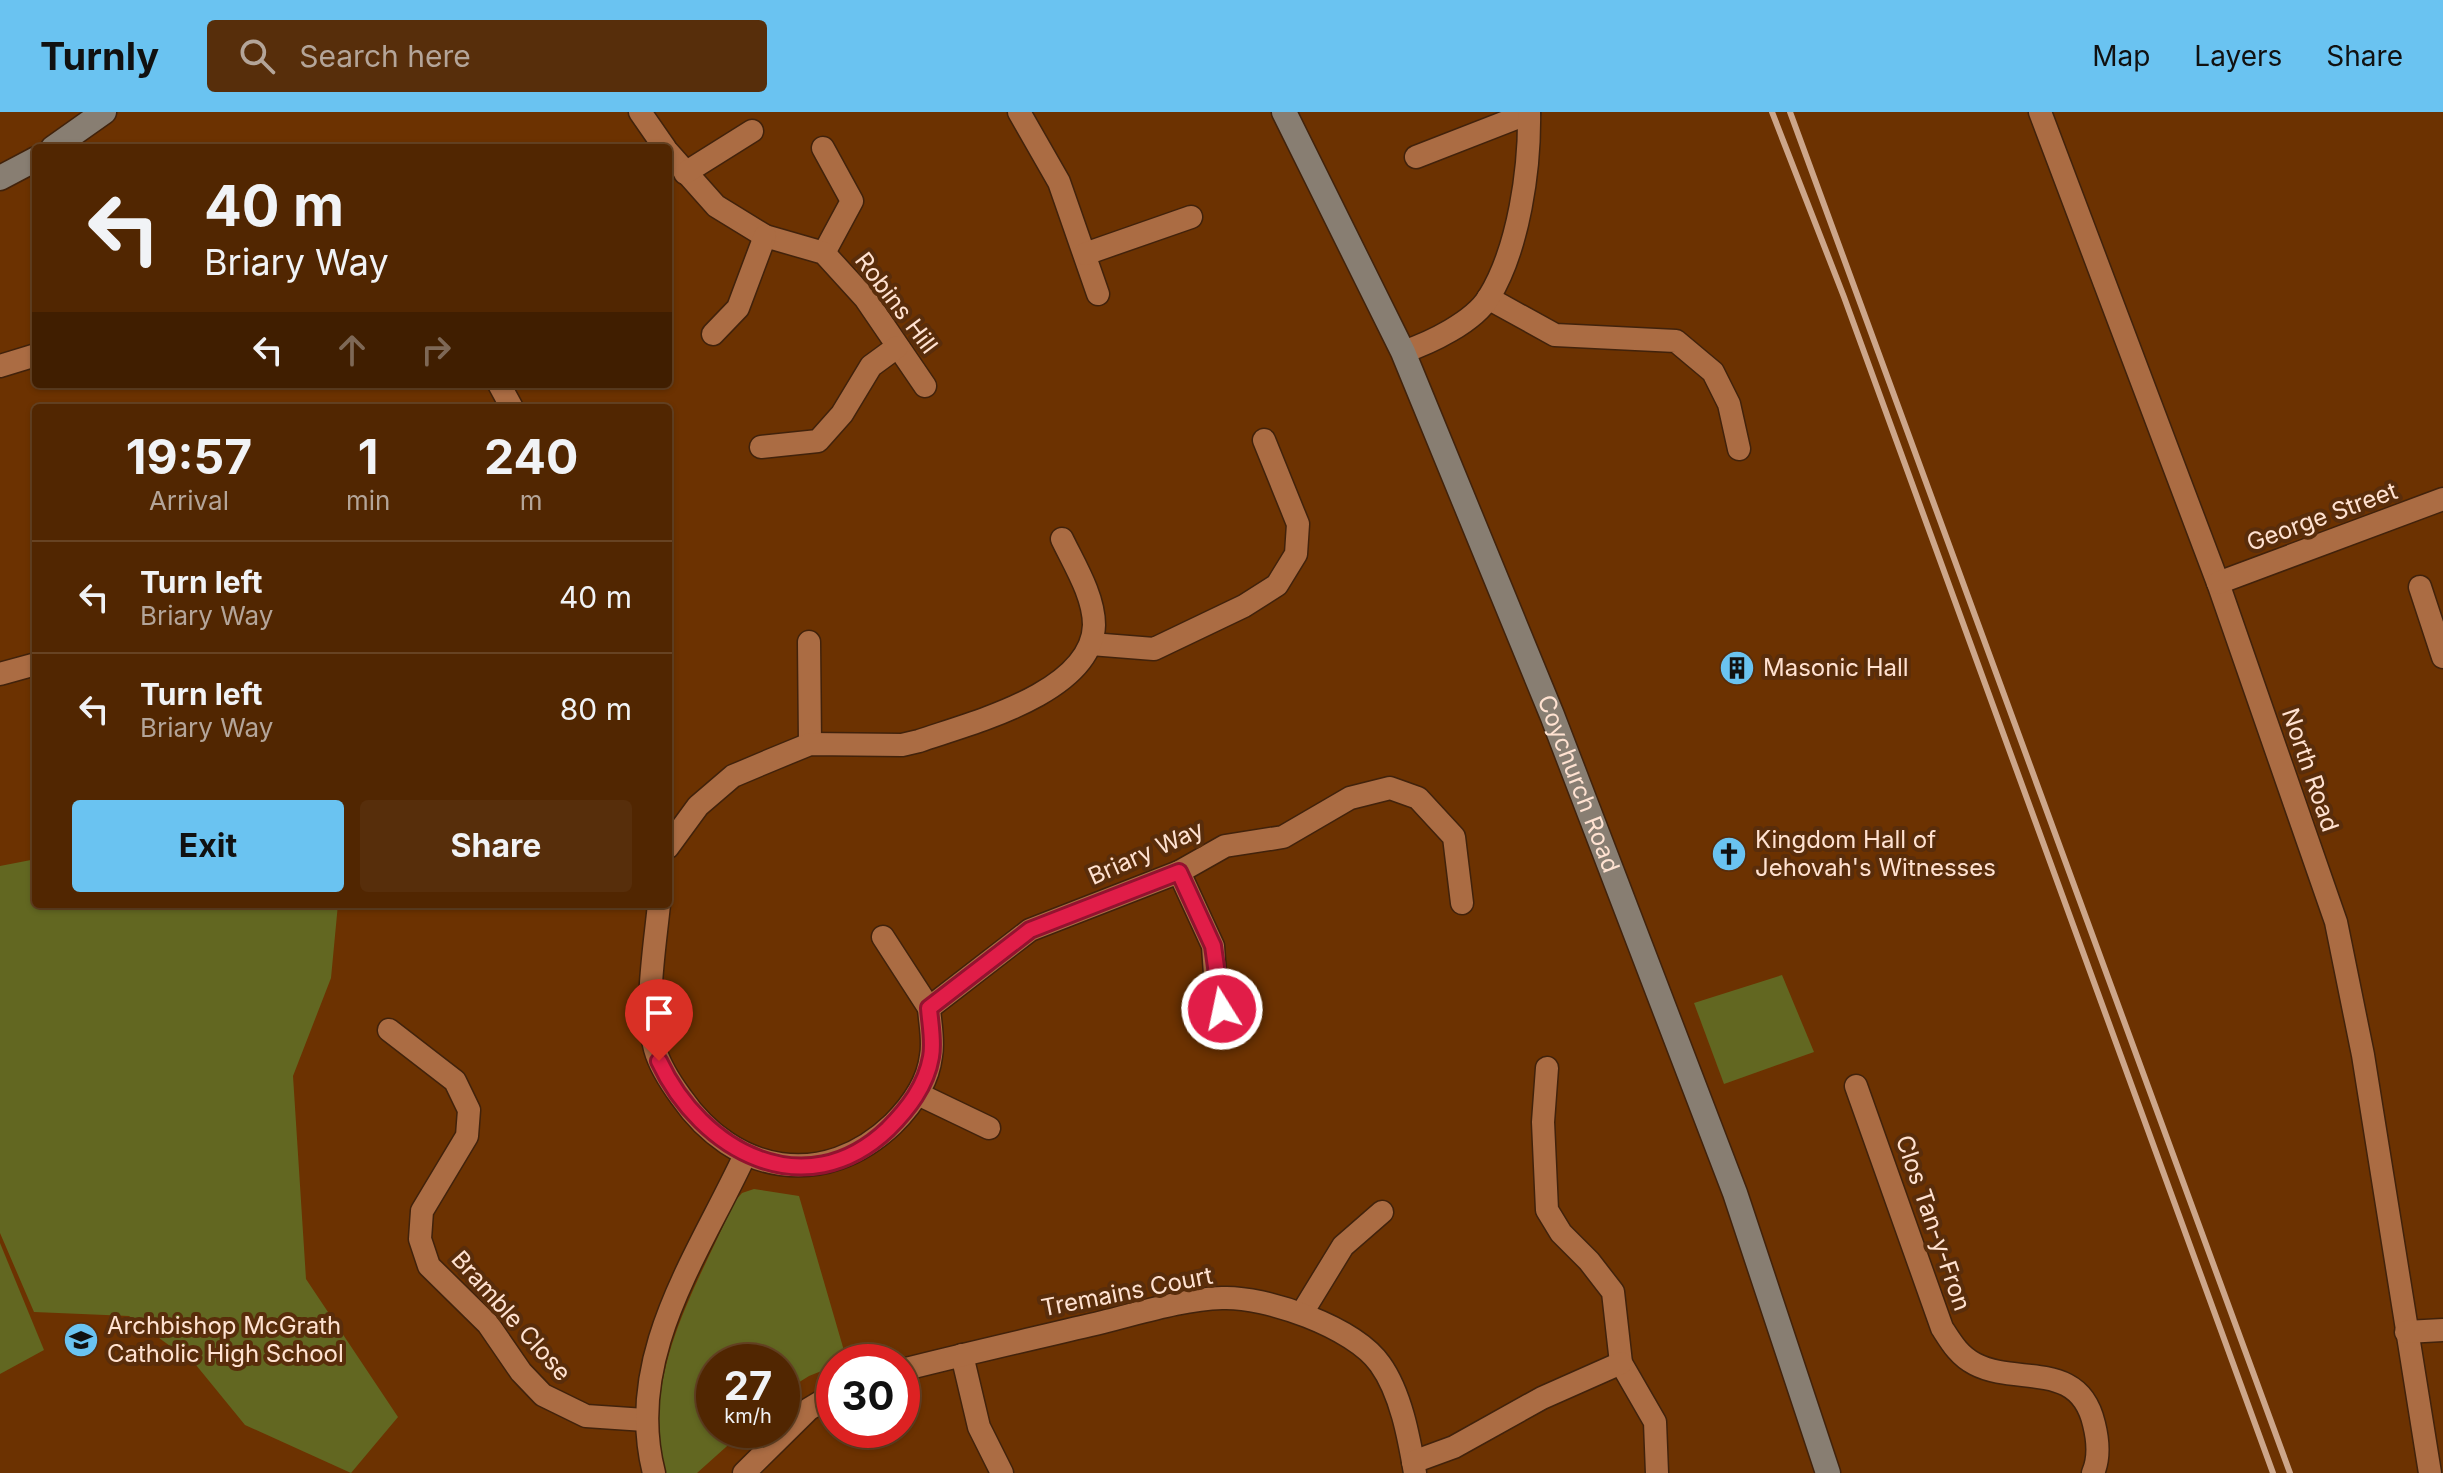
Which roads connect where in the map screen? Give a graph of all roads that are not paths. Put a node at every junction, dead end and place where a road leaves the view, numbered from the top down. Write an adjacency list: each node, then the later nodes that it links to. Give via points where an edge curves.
1 (104, 112): 8 (main road)
2 (640, 112): 9 (street, Robins Hill)
3 (1019, 112): 19 (street, via 1059,182)
4 (1284, 112): 24 (main road, Coychurch Road)
5 (1529, 112): 12 (street); 21 (street, via 1527,171 1511,242)
6 (2040, 112): 33 (street, North Road)
7 (752, 131): 14 (street)
8 (59, 144)
9 (662, 144)
10 (823, 148): 18 (street, via 852,201)
11 (672, 157): 14 (street, Robins Hill)
12 (1416, 157)
13 (32, 164): 15 (main road)
14 (685, 173): 17 (street, Robins Hill, via 716,206)
15 (0, 178)
16 (1191, 217): 19 (street)
17 (765, 236): 18 (street, Robins Hill); 22 (street, via 738,308)
18 (824, 253): 23 (street, Robins Hill, via 865,298)
19 (1085, 254): 20 (street)
20 (1098, 294)
21 (1488, 298): 24 (street, via 1439,340); 30 (street, via 1555,335 1676,341 1713,372 1729,404)
22 (713, 334)
23 (897, 347): 27 (street, Robins Hill); 29 (street, via 871,366 842,414 818,441)
24 (1403, 352): 68 (main road, Coychurch Road, via 1552,715 1735,1193)
25 (32, 356): 26 (street)
26 (0, 366)
27 (925, 386)
28 (1264, 440): 36 (street, via 1298,524 1296,554 1277,585 1154,649)
29 (761, 447)
30 (1739, 449)
31 (2443, 499): 33 (street, George Street)
32 (1062, 539): 36 (street, via 1094,622)
33 (2218, 583): 57 (street, North Road, via 2336,922 2363,1055)
34 (2420, 587): 37 (street)
35 (809, 642): 40 (street)
36 (1091, 644): 40 (street, via 1073,673 1059,684 982,719 902,745)
37 (2443, 657)
38 (32, 665): 39 (street)
39 (0, 674)
40 (810, 744): 41 (street, via 733,776 698,806)
41 (672, 842)
42 (1179, 872): 43 (street, Briary Way, via 1225,846 1283,837 1350,798 1390,788 1418,798 1454,837); 46 (street, Briary Way, via 1030,930); 48 (street, via 1213,946)
43 (1462, 903)
44 (659, 908): 53 (street, via 652,991 655,1050 690,1110)
45 (883, 937): 46 (street)
46 (929, 1008): 51 (street, via 931,1056)
47 (389, 1030): 62 (street, Bramble Close, via 455,1081 469,1110 467,1136 422,1211 420,1239 429,1266 488,1324 543,1395 586,1416)
48 (1227, 1030)
49 (1547, 1068): 59 (street, via 1547,1210 1613,1292)
50 (1856, 1086): 69 (street, Clos Tan-y-Fron, via 1942,1328 1960,1356 1977,1366 2043,1375 2081,1397 2091,1410 2098,1438)
51 (918, 1094): 52 (street); 53 (street, via 873,1143 837,1159 792,1166)
52 (989, 1128)
53 (745, 1155): 62 (street, via 659,1335)
54 (1382, 1212): 55 (street, via 1343,1246)
55 (1302, 1313): 58 (street, Tremains Court, via 1264,1301 1221,1298); 63 (street, Tremains Court, via 1351,1339 1380,1363 1399,1407)
56 (2443, 1330): 57 (street)
57 (2406, 1332): 70 (street, North Road)
58 (962, 1355): 60 (street, Tremains Court); 64 (street, via 979,1427)
59 (1621, 1363): 63 (street, Tremains Court, via 1542,1398); 67 (street, via 1655,1422)
60 (920, 1366)
61 (816, 1405): 66 (street)
62 (645, 1420): 65 (street)
63 (1414, 1467)
64 (1000, 1471)
65 (654, 1473)
66 (744, 1473)
67 (1657, 1473)
68 (1828, 1473)
69 (2093, 1473)
70 (2430, 1473)

